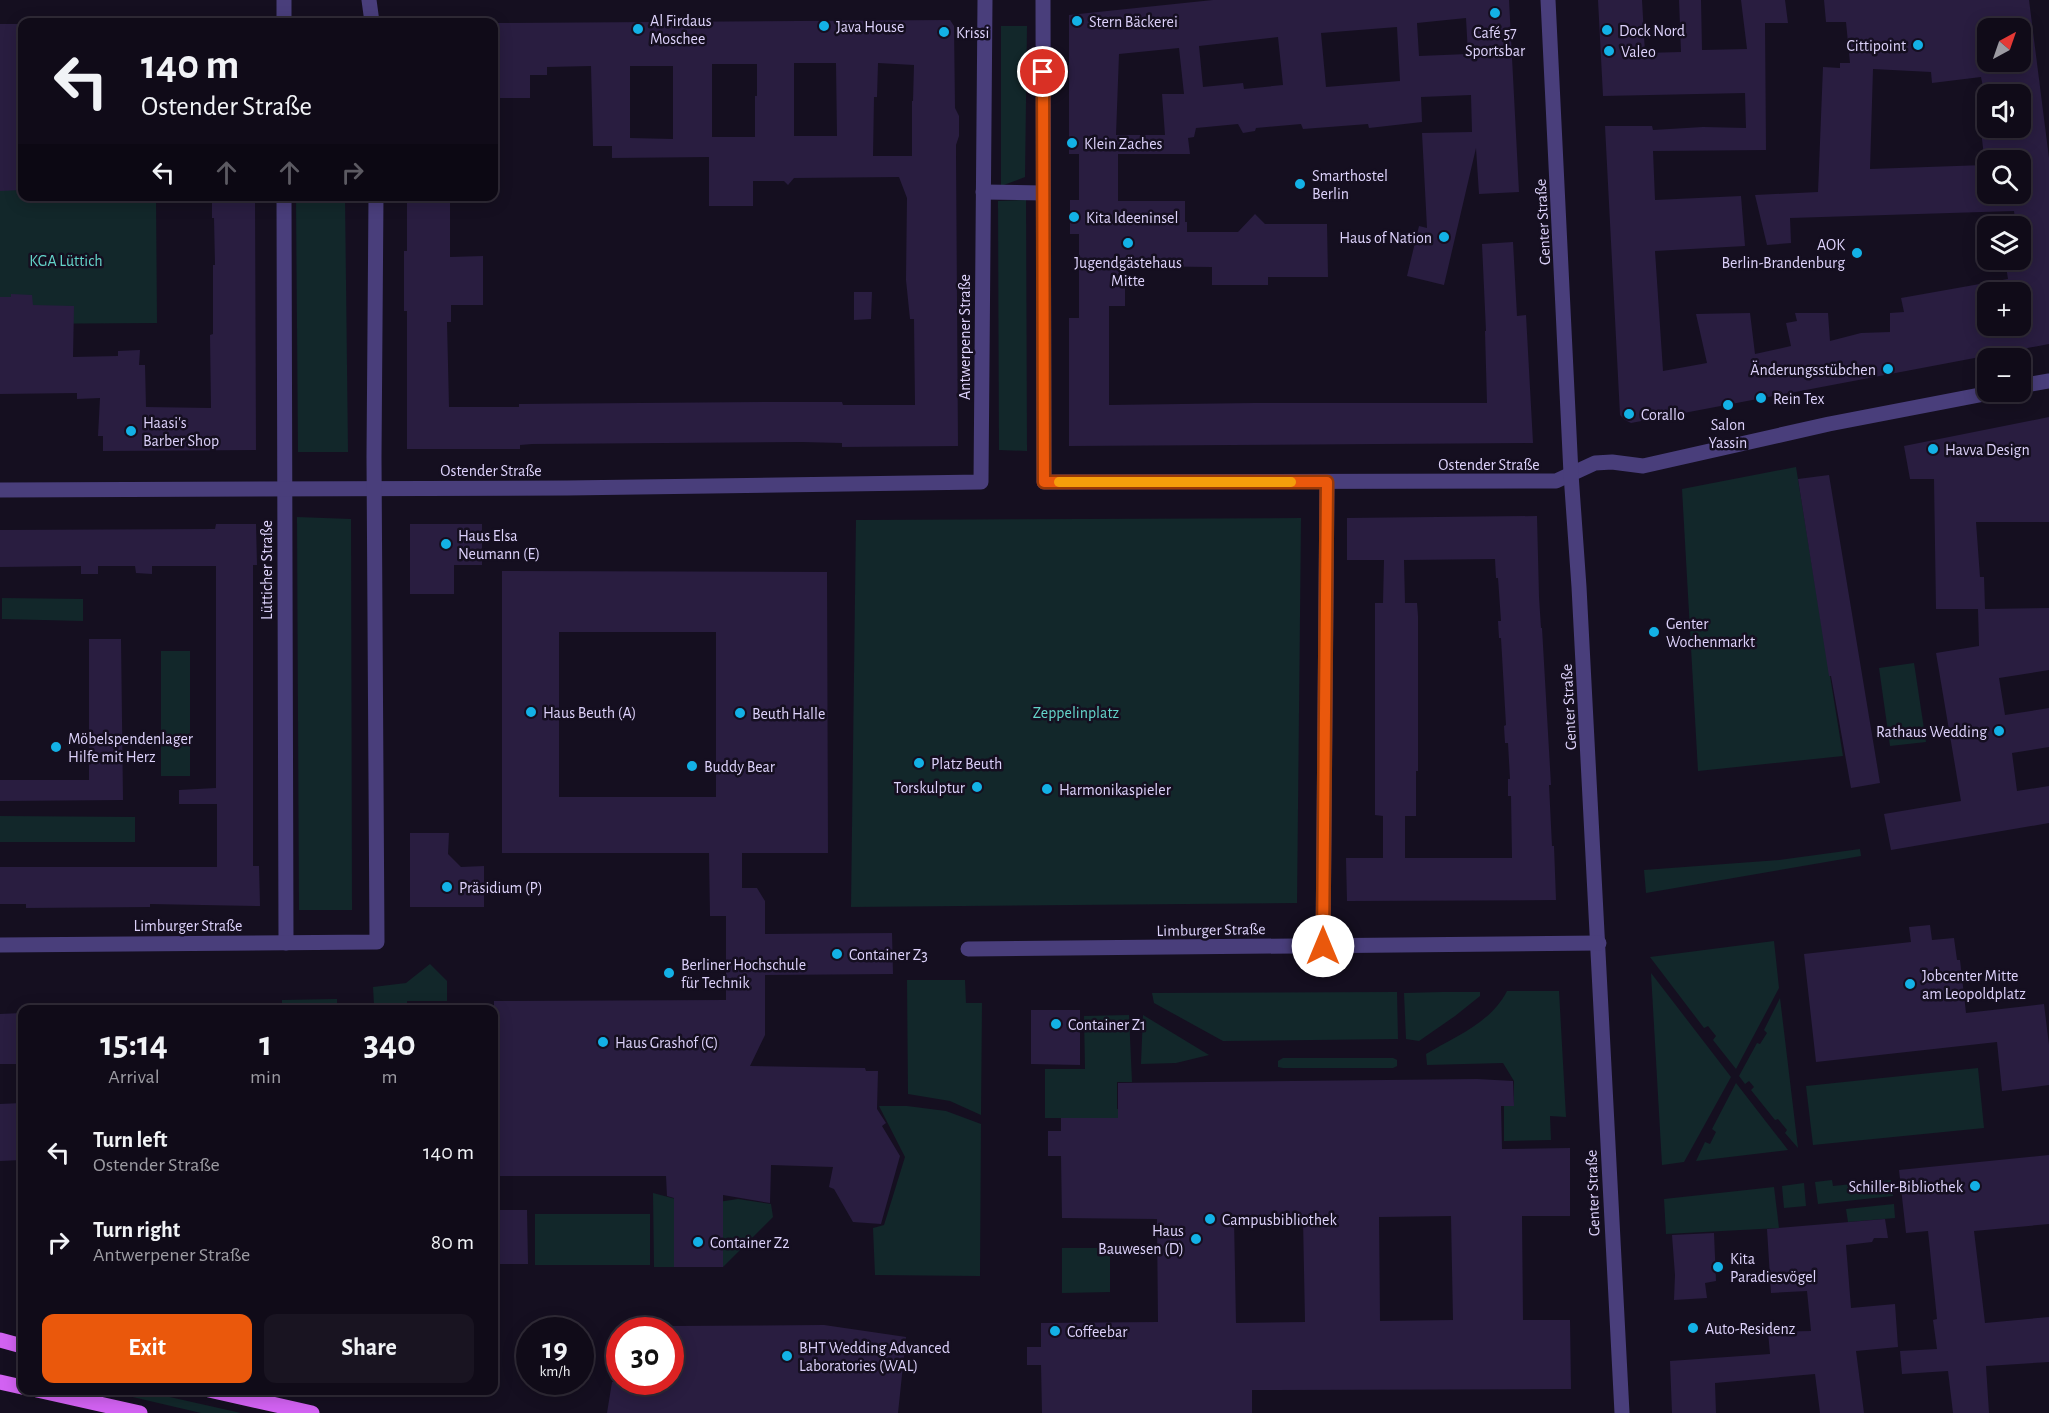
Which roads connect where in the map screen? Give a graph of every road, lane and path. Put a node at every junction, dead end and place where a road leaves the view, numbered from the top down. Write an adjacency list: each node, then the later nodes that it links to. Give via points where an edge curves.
1 (284, 0): 6 (street)
2 (369, 0): 7 (street)
3 (985, 0): 8 (street, Antwerpener Straße)
4 (1043, 0): 9 (street)
5 (1548, 0): 15 (street, Genter Straße)
6 (284, 18)
7 (371, 18)
8 (983, 192): 9 (street); 16 (street, Antwerpener Straße)
9 (1043, 192): 17 (street, Ostender Straße, via 1044,482)
10 (284, 201): 19 (street, Lütticher Straße)
11 (376, 201): 18 (street)
12 (2049, 381): 13 (street)
13 (2031, 384)
14 (1977, 395): 15 (street, Ostender Straße, via 1643,466 1595,463)
15 (1571, 474): 17 (street, Ostender Straße, via 1556,482); 22 (street, Genter Straße)
16 (981, 482): 18 (street, Ostender Straße)
17 (1327, 482): 24 (street)
18 (375, 487): 19 (street, Ostender Straße); 21 (street, Limburger Straße, via 377,942)
19 (284, 488): 20 (street, Ostender Straße); 21 (street, Lütticher Straße)
20 (0, 490)
21 (286, 942): 23 (street, Limburger Straße)
22 (1599, 943): 24 (street, Limburger Straße); 34 (street, Genter Straße)
23 (0, 945)
24 (1323, 946): 25 (street, Limburger Straße)
25 (968, 949)
26 (0, 1340): 27 (main road)
27 (18, 1345)
28 (0, 1382): 29 (main road)
29 (18, 1386)
30 (59, 1395): 32 (main road)
31 (231, 1395): 33 (main road)
32 (140, 1413)
33 (312, 1413)
34 (1622, 1413)

